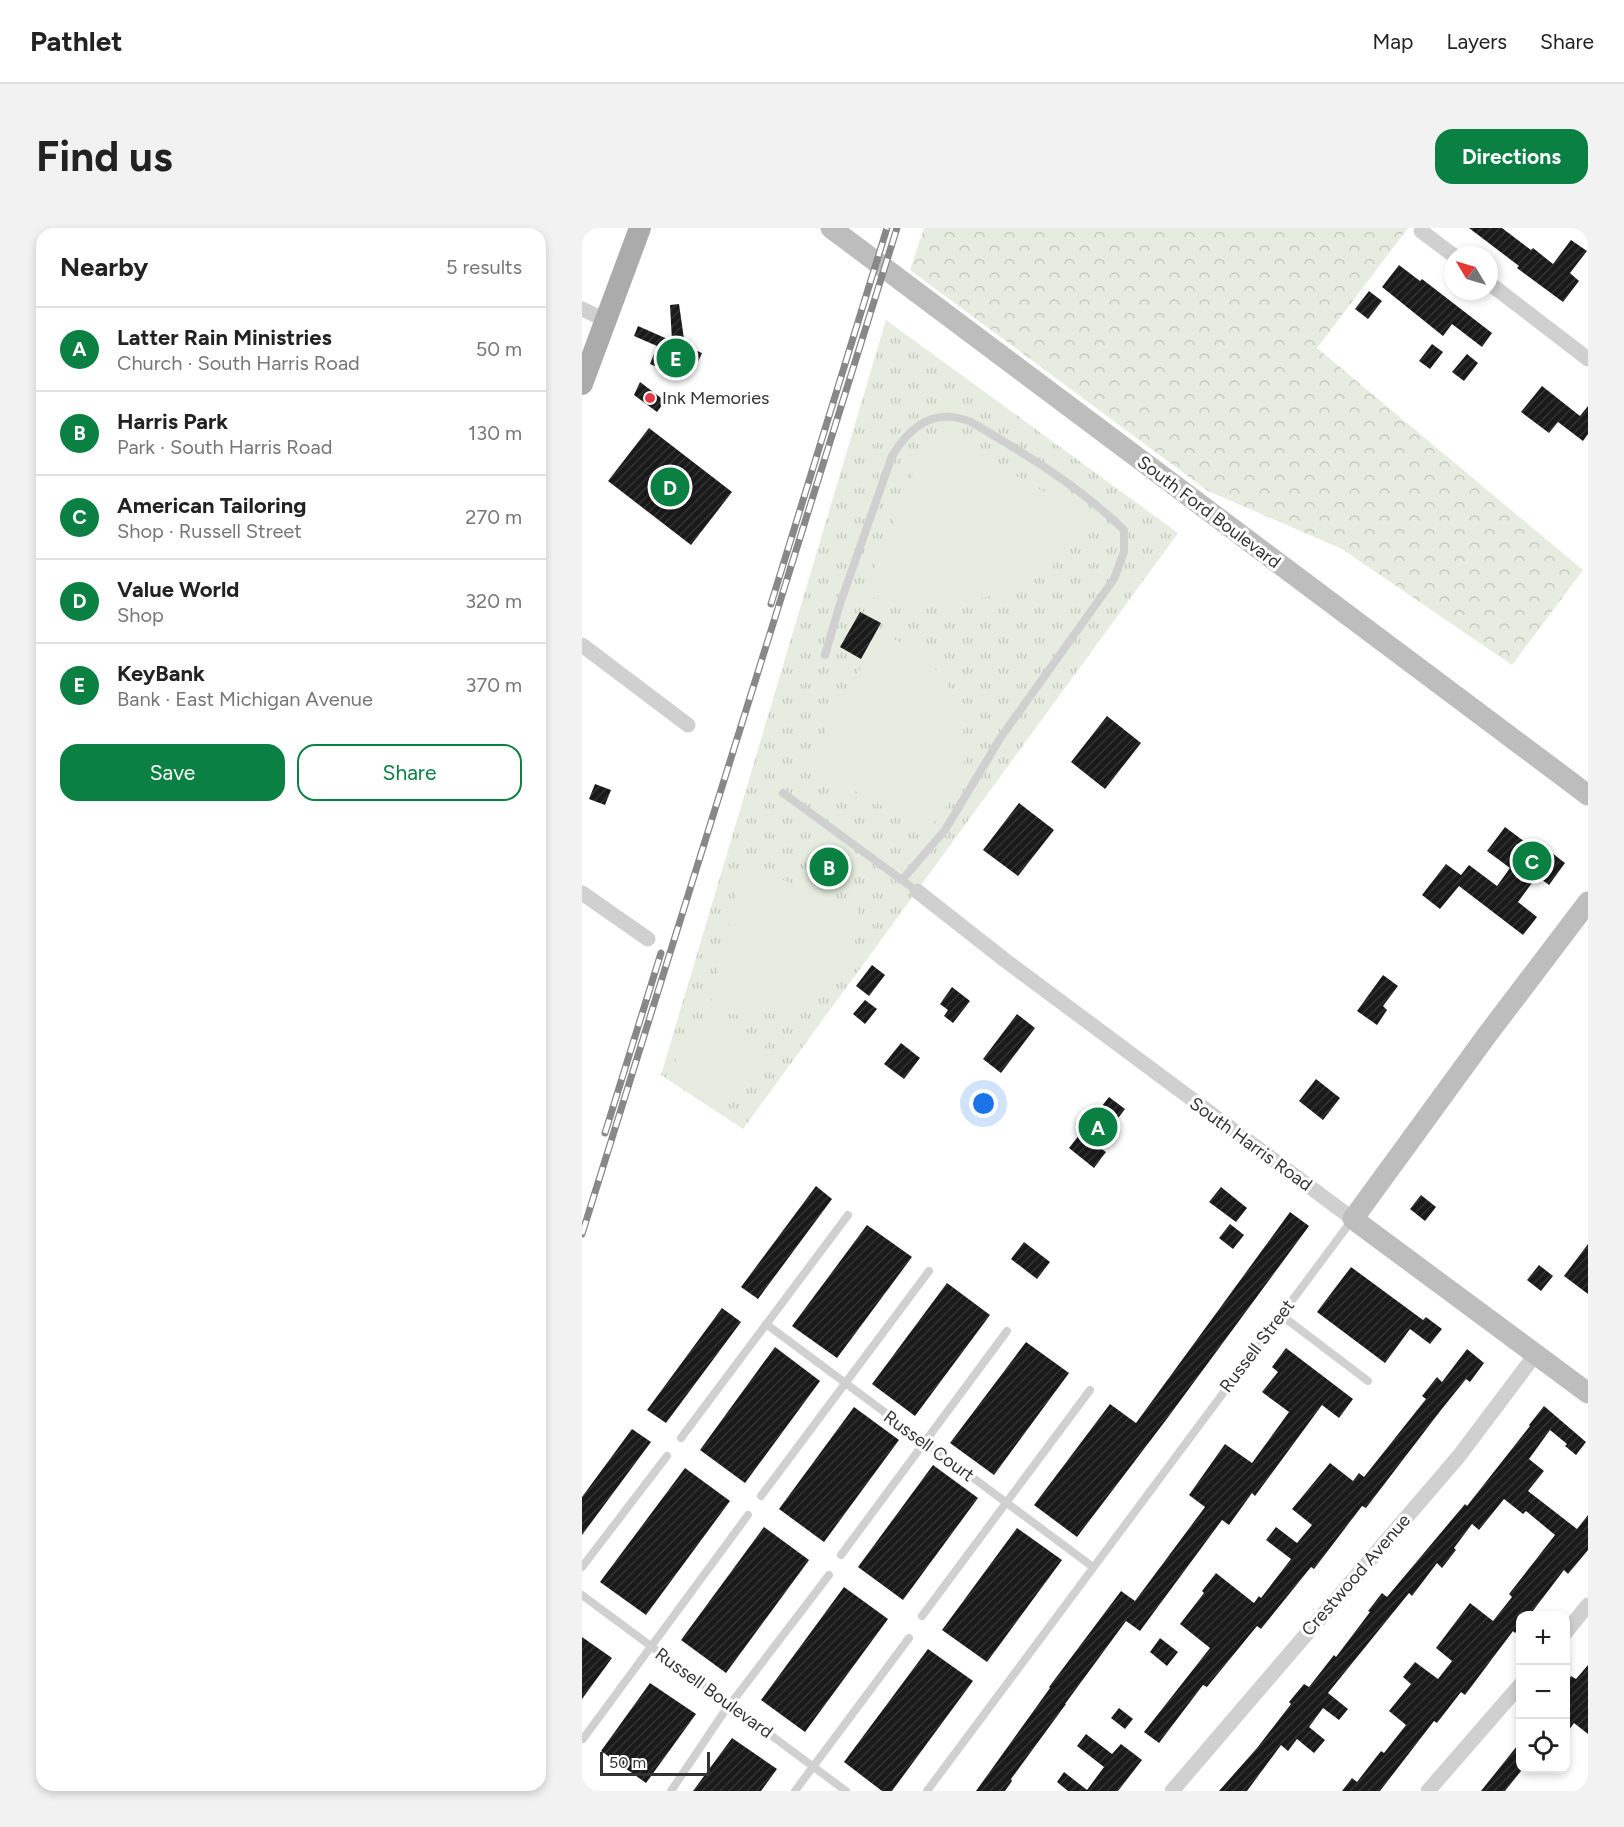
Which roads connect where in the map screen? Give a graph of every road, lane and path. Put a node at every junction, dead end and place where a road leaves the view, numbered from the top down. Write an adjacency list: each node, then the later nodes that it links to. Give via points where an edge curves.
1 (640, 228): 7 (main road)
2 (831, 228): 14 (main road, South Ford Boulevard)
3 (1421, 231): 4 (street)
4 (1444, 248)
5 (1498, 290): 8 (street)
6 (582, 309): 7 (street)
7 (606, 320): 9 (main road)
8 (1588, 359)
9 (582, 384)
10 (582, 645): 12 (street)
11 (825, 655): 15 (lane, via 892,456 901,441 925,422 957,416 971,422 1076,489 1124,530 1124,552 1114,579 1001,737 945,830)
12 (688, 725)
13 (783, 793): 15 (lane)
14 (1588, 795)
15 (902, 880): 16 (lane)
16 (917, 891): 21 (street, South Harris Road)
17 (582, 892): 19 (street)
18 (1588, 902): 21 (main road, Russell Street)
19 (648, 939)
20 (848, 1215): 24 (lane)
21 (1353, 1219): 23 (lane, Russell Street); 26 (main road, South Harris Road)
22 (929, 1270): 28 (lane)
23 (1281, 1315): 27 (lane); 38 (lane, Russell Street)
24 (766, 1324): 28 (lane, Russell Court); 31 (lane)
25 (1007, 1331): 32 (lane)
26 (1535, 1355): 30 (main road, South Harris Road); 55 (street, Crestwood Avenue, via 1459,1456)
27 (1368, 1381)
28 (844, 1383): 32 (lane, Russell Court); 34 (lane)
29 (1090, 1390): 35 (lane)
30 (1588, 1393)
31 (681, 1438)
32 (924, 1442): 35 (lane, Russell Court); 37 (lane)
33 (667, 1456): 39 (lane)
34 (761, 1496)
35 (1007, 1504): 38 (lane, Russell Court); 43 (lane)
36 (748, 1515): 46 (lane)
37 (841, 1555)
38 (1093, 1566): 54 (lane, Russell Street)
39 (582, 1568)
40 (829, 1575): 48 (lane)
41 (582, 1595): 46 (lane, Russell Boulevard)
42 (1588, 1605): 44 (street)
43 (922, 1616)
44 (1570, 1627)
45 (909, 1638): 50 (lane)
46 (651, 1646): 48 (lane, Russell Boulevard); 49 (lane)
47 (1516, 1690): 56 (street)
48 (729, 1705): 50 (lane, Russell Boulevard); 51 (lane)
49 (583, 1739)
50 (813, 1767): 52 (lane); 53 (lane, Russell Boulevard)
51 (671, 1791)
52 (795, 1791)
53 (846, 1791)
54 (927, 1791)
55 (1172, 1791)
56 (1428, 1791)

